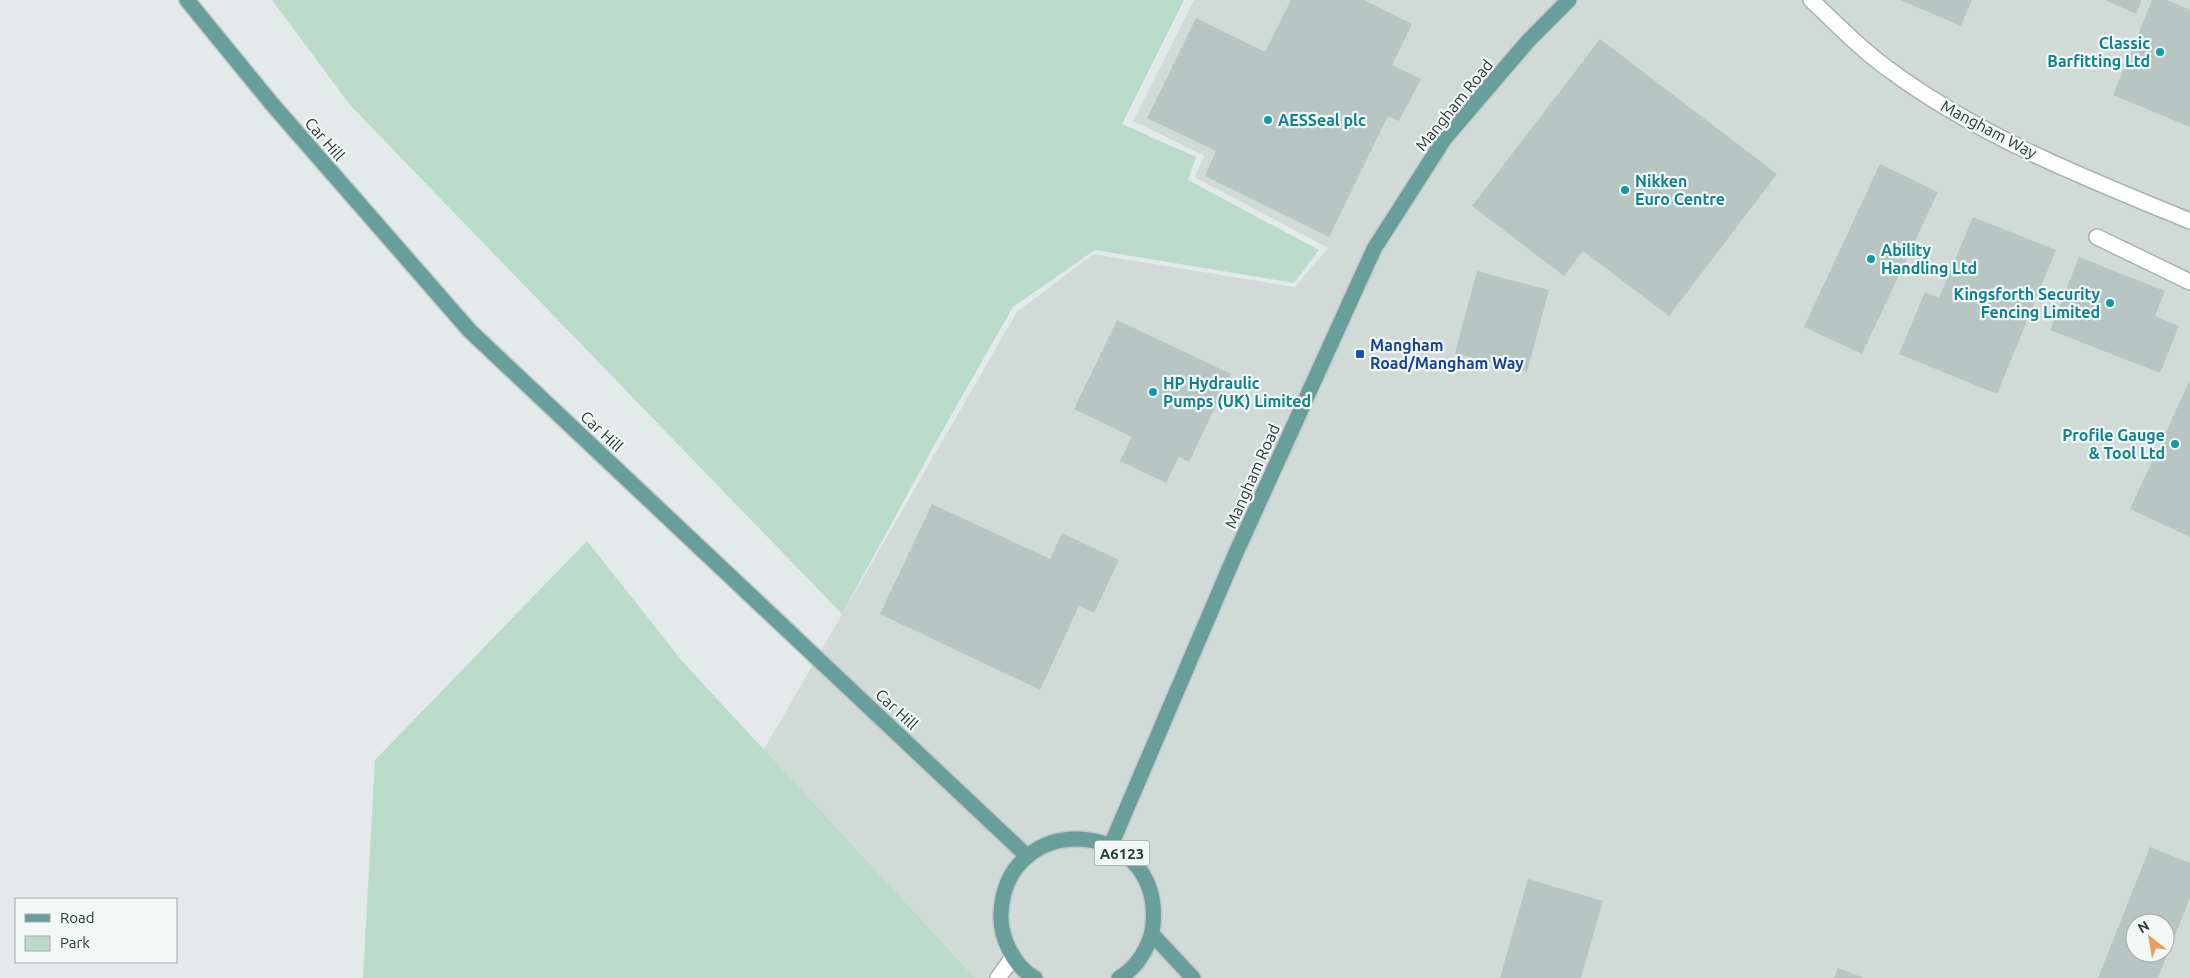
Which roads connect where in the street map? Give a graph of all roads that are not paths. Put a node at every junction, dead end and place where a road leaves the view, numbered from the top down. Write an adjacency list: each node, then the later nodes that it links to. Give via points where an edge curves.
1 (187, 0): 8 (main road, Car Hill, via 272,104 470,330)
2 (1569, 0): 7 (main road, Mangham Road / A6123, via 1529,40 1445,138 1374,249 1235,554)
3 (1811, 0): 4 (street, Mangham Way, via 1884,67 2000,138)
4 (2190, 221)
5 (2097, 237): 6 (street)
6 (2190, 282)
7 (1111, 845): 8 (main road, A6123, via 1090,839 1068,838); 9 (main road, A6123, via 1133,861 1147,882 1154,908)
8 (1027, 856): 10 (main road, A6123, via 1003,893 1004,937)
9 (1152, 934): 13 (main road, A6123, via 1142,956); 14 (main road)
10 (1013, 957): 11 (street); 12 (main road, A6123)
11 (998, 978)
12 (1035, 978)
13 (1119, 978)
14 (1193, 978)

